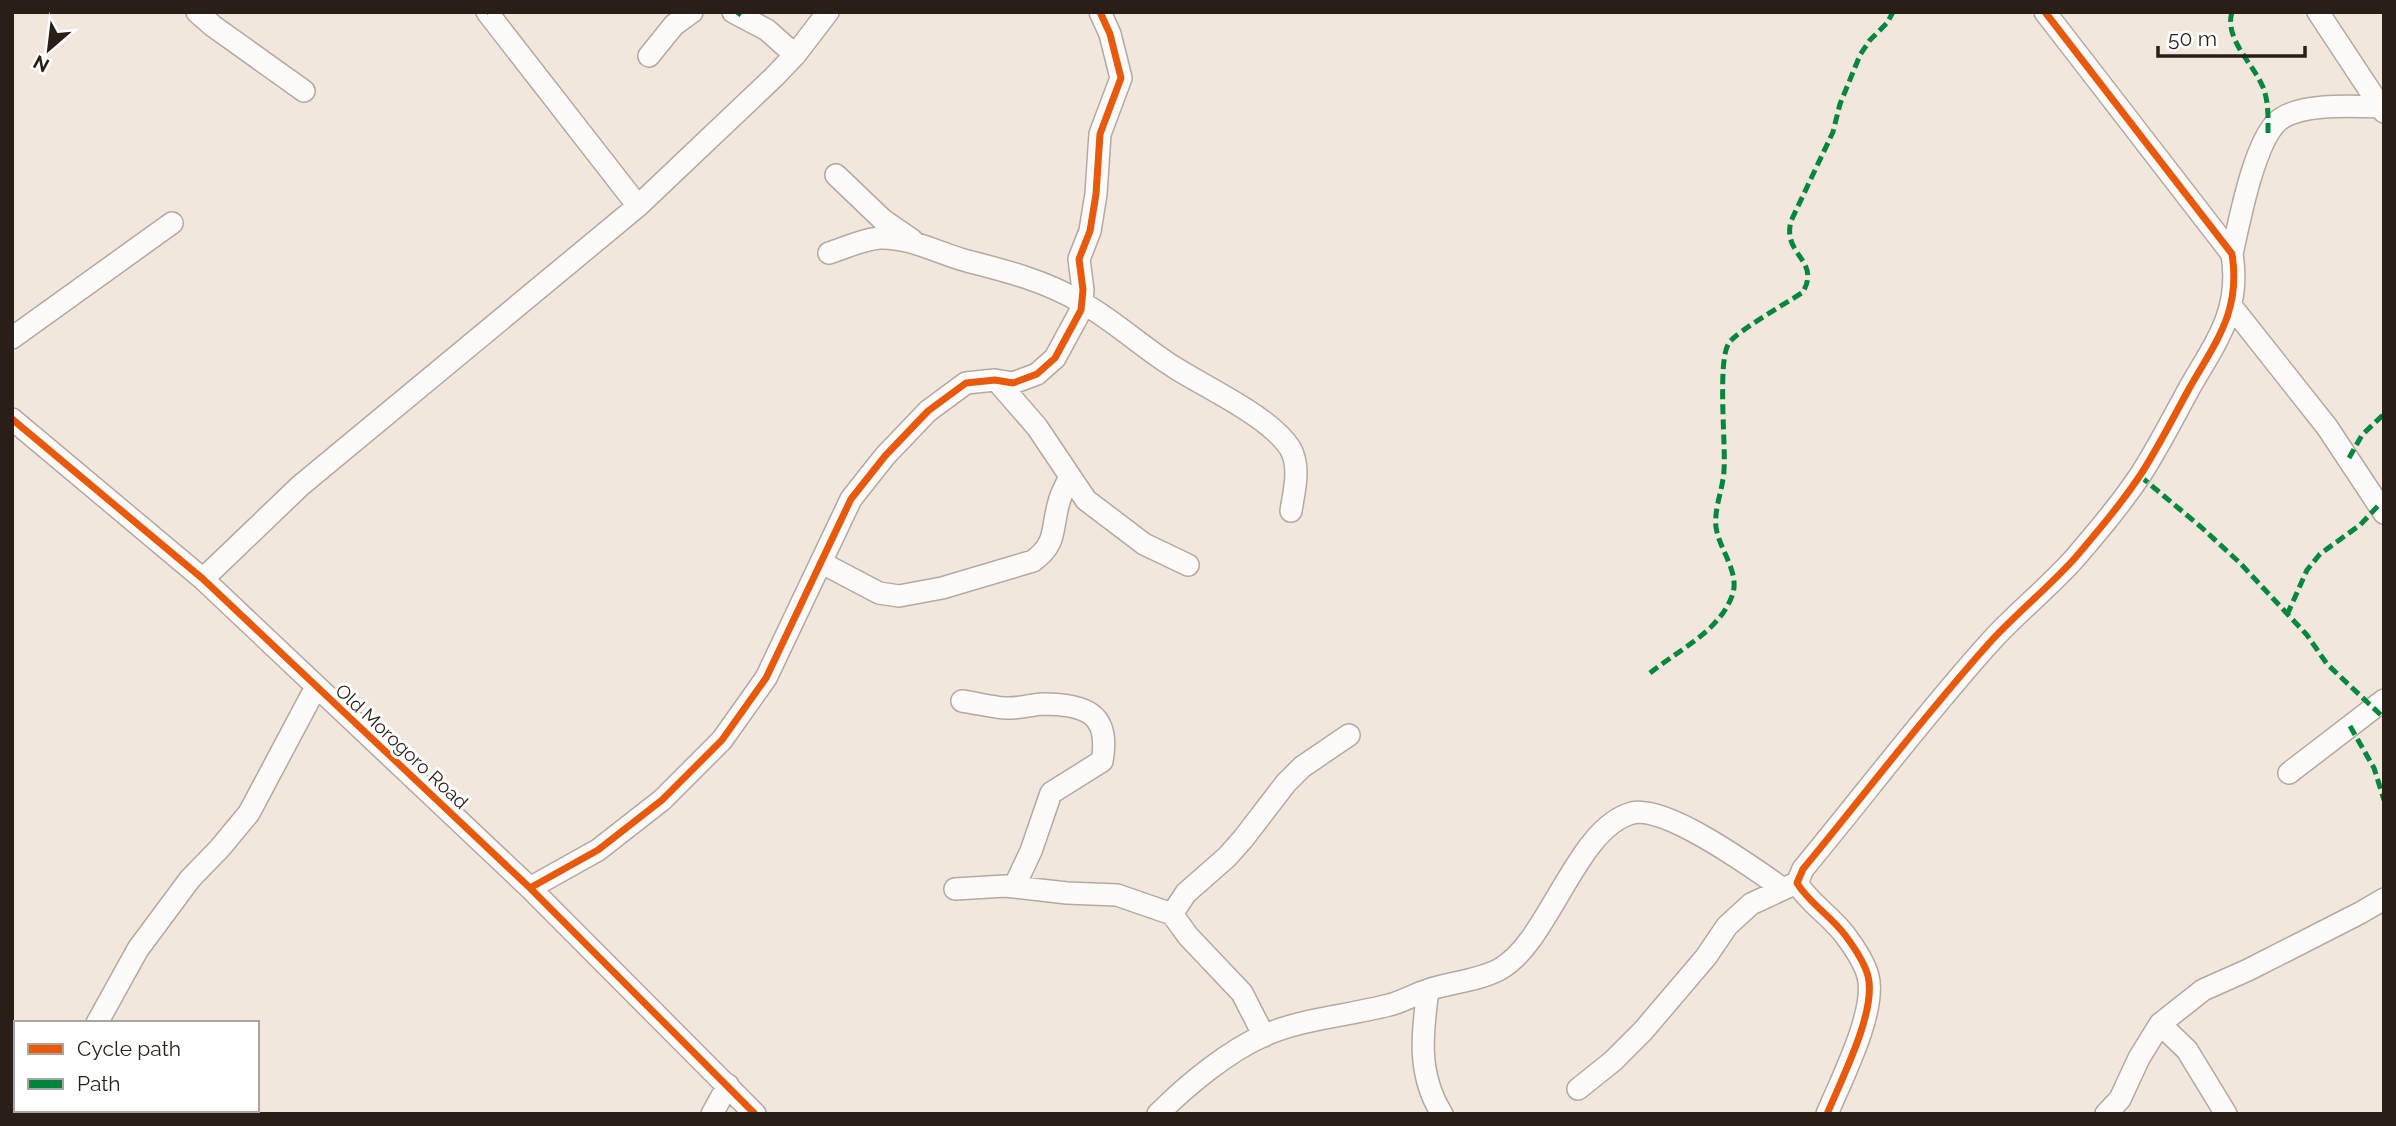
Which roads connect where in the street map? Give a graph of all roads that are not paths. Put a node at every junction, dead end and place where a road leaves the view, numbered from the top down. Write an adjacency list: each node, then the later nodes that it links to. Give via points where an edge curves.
1 (197, 12): 11 (street)
2 (487, 12): 14 (street)
3 (692, 12): 10 (street, via 674,25)
4 (733, 12): 9 (street, via 767,30)
5 (828, 12): 9 (street)
6 (1100, 12): 19 (street, via 1121,78 1100,134 1090,231 1079,259)
7 (2045, 12): 18 (street)
8 (2318, 12): 12 (street)
9 (795, 55): 14 (street)
10 (649, 56)
11 (304, 91)
12 (2381, 110): 18 (street, via 2332,106 2279,120 2263,143)
13 (836, 175): 16 (street, via 883,220)
14 (638, 206): 29 (street, via 300,486)
15 (172, 223): 21 (street)
16 (919, 245): 17 (street, via 881,238); 19 (street, via 1030,277)
17 (829, 253)
18 (2232, 254): 20 (street, via 2236,278)
19 (1082, 302): 22 (street, via 1076,323 1055,358 1037,374 1013,383); 25 (street, via 1279,435 1296,464)
20 (2232, 307): 26 (street, via 2327,427); 35 (street, via 2158,446 2103,525 1984,650)
21 (12, 338)
22 (997, 381): 24 (street, via 1037,426); 27 (street, via 966,383 928,411 851,499)
23 (12, 419): 29 (street, Old Morogoro Road)
24 (1070, 476): 27 (street, via 1059,501 1052,540 1033,561 899,596 866,588); 28 (street, via 1086,500 1113,522 1144,544)
25 (1291, 511)
26 (2384, 513)
27 (822, 563): 37 (street, via 766,678 722,740 662,800 598,850)
28 (1188, 565)
29 (203, 579): 30 (street, Old Morogoro Road)
30 (316, 687): 37 (street, Old Morogoro Road); 42 (street, via 249,813 138,949)
31 (2384, 700): 34 (street)
32 (962, 701): 36 (street, via 1003,708 1070,707 1094,714 1103,733 1102,761 1051,793)
33 (1349, 735): 40 (street, via 1286,783 1243,839 1186,892)
34 (2289, 774)
35 (1790, 886): 41 (street, via 1682,825 1633,813 1610,823 1591,846 1515,957 1485,975); 46 (street, via 1751,904 1727,926 1643,1031); 51 (street, via 1843,932 1862,959 1871,995)
36 (1014, 887): 38 (street); 40 (street, via 1117,895)
37 (530, 888): 45 (street, Old Morogoro Road)
38 (955, 889)
39 (2384, 899): 43 (street, via 2203,990)
40 (1172, 914): 44 (street, via 1242,993)
41 (1428, 990): 44 (street, via 1390,1005 1321,1017); 50 (street, via 1422,1038 1424,1071)
42 (97, 1021)
43 (2160, 1024): 52 (street, via 2120,1099); 53 (street, via 2187,1050)
44 (1264, 1035): 49 (street, via 1205,1071)
45 (728, 1084): 47 (street); 48 (street, Old Morogoro Road)
46 (1578, 1089)
47 (712, 1114)
48 (755, 1114)
49 (1158, 1114)
50 (1442, 1114)
51 (1827, 1114)
52 (2106, 1114)
53 (2226, 1114)

